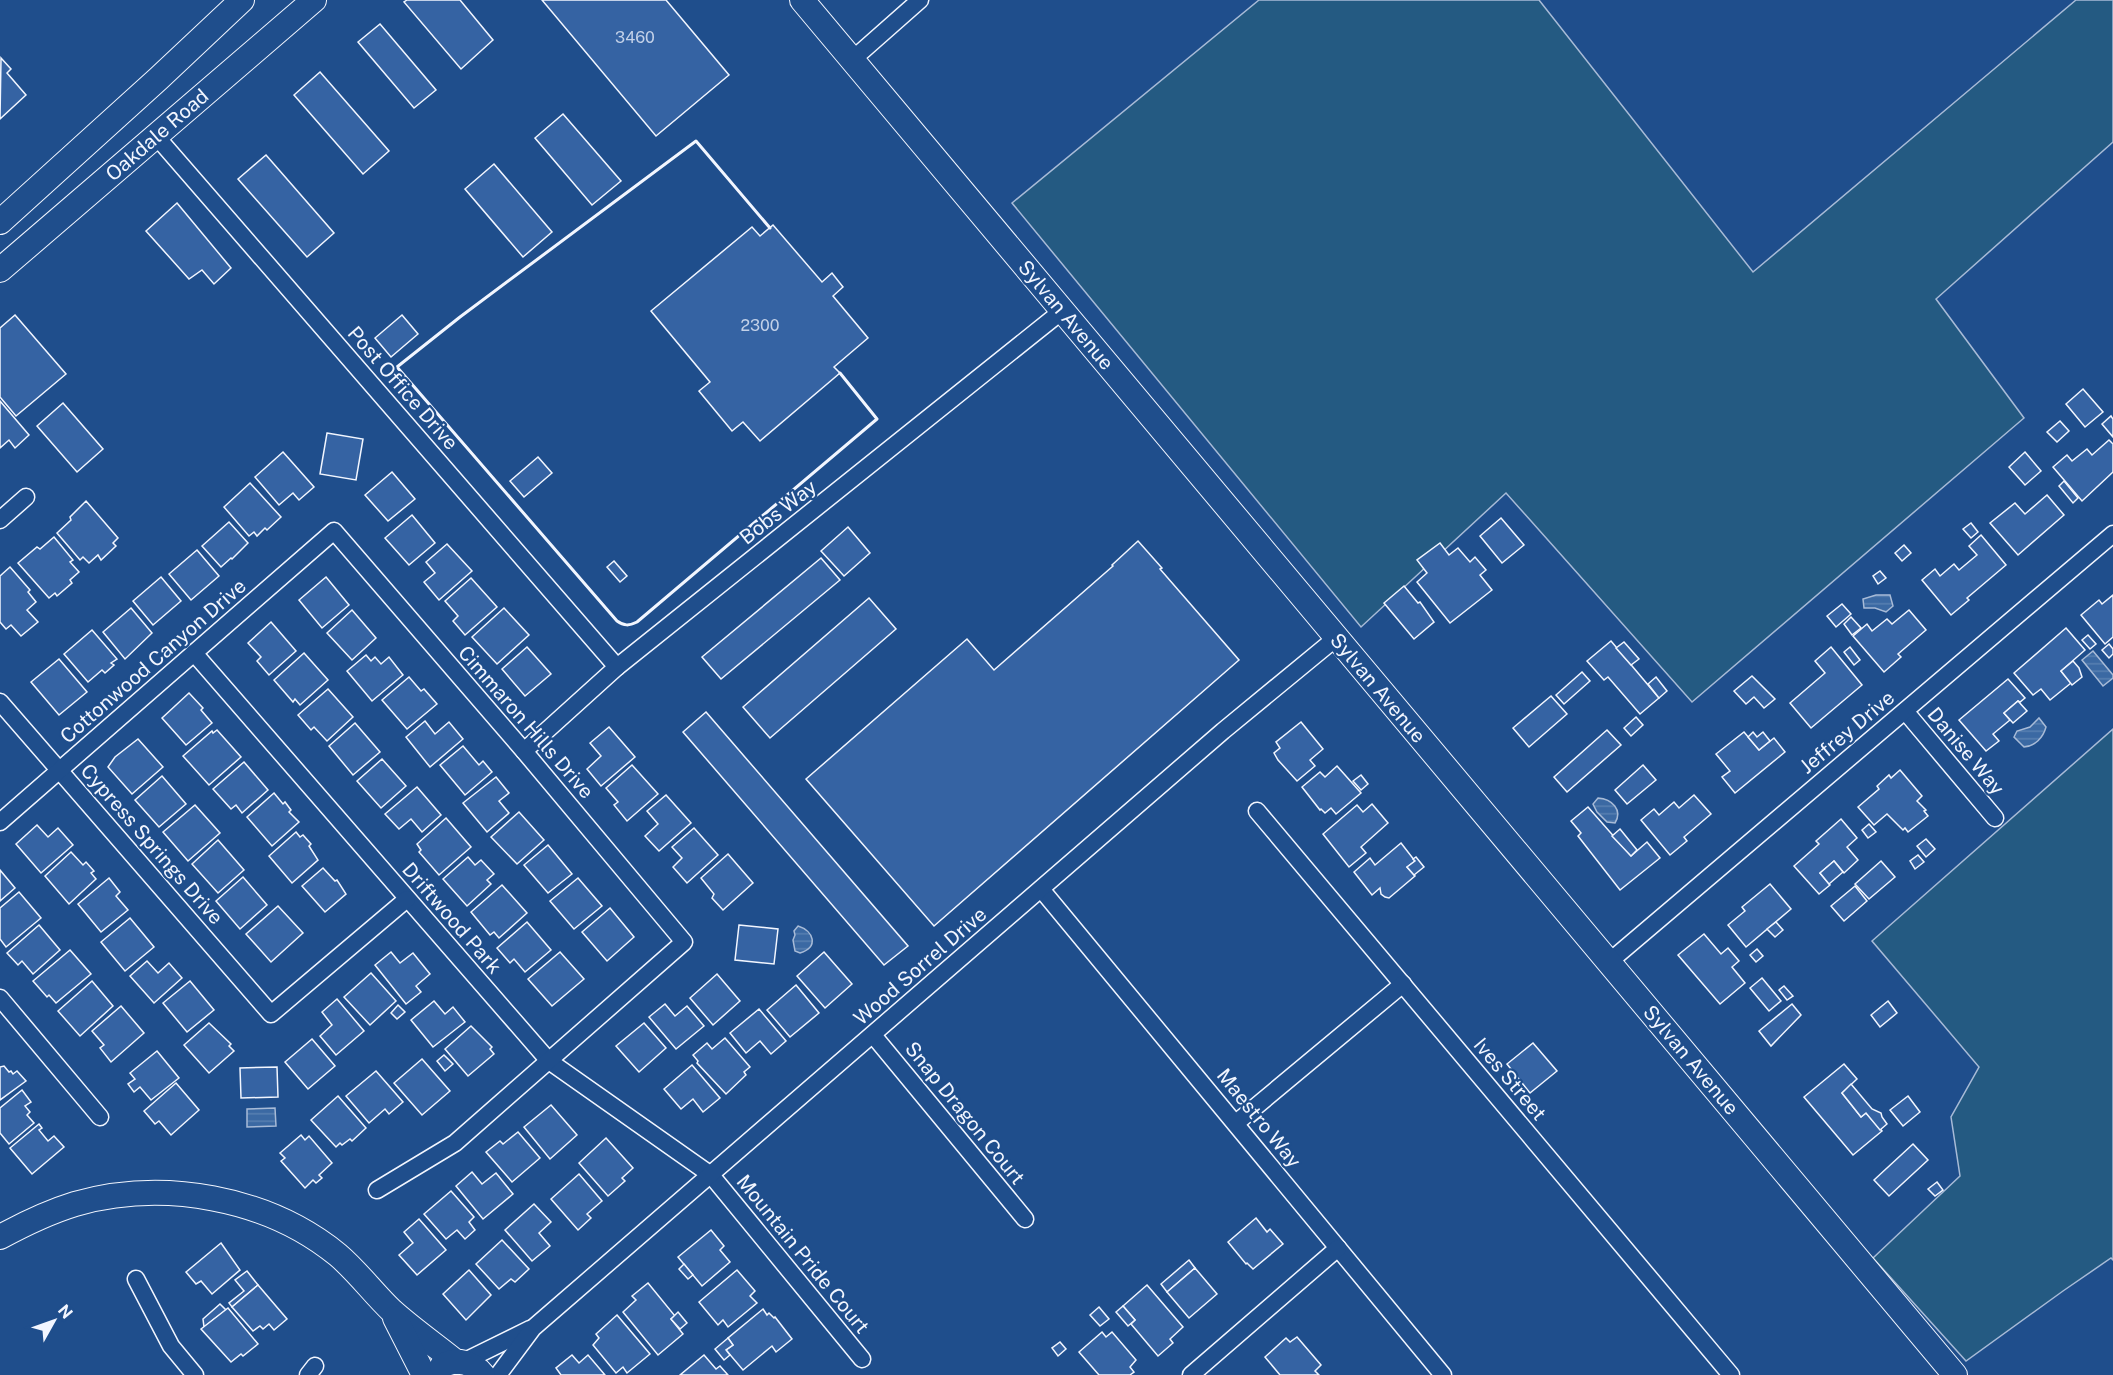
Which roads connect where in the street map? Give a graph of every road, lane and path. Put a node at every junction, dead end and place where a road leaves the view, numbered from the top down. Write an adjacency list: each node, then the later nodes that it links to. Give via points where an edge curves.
1 (242, 0): 7 (main road, Oakdale Road)
2 (314, 0): 6 (main road, Oakdale Road)
3 (802, 0): 5 (main road, Sylvan Avenue)
4 (920, 0): 5 (street)
5 (852, 60): 9 (main road, Sylvan Avenue)
6 (156, 136): 8 (main road, Oakdale Road); 16 (street, Post Office Drive)
7 (0, 222)
8 (0, 270)
9 (1062, 311): 14 (main road, Sylvan Avenue); 16 (street, Bobs Way)
10 (26, 497): 11 (street)
11 (0, 520)
12 (334, 531): 15 (street, Cottonwood Canyon Drive); 19 (street, Cimmaron Hills Drive)
13 (2113, 534): 18 (street, Jeffrey Drive)
14 (1335, 638): 24 (street, Wood Sorrel Drive); 26 (main road, Sylvan Avenue)
15 (194, 653): 20 (street, Cottonwood Canyon Drive); 25 (street, Driftwood Park)
16 (617, 667): 19 (street, Bobs Way)
17 (0, 702): 20 (street, Cypress Springs Drive)
18 (1905, 711): 22 (street, Danise Way); 26 (street, Jeffrey Drive)
19 (524, 751): 30 (street, Cimmaron Hills Drive, via 684,942)
20 (60, 770): 23 (street, Cottonwood Canyon Drive); 25 (street, Cypress Springs Drive, via 271,1014)
21 (1257, 811): 27 (street, Ives Street)
22 (1995, 818)
23 (0, 822)
24 (1041, 889): 29 (street, Wood Sorrel Drive); 32 (street, Maestro Way)
25 (407, 898): 30 (street, Driftwood Park)
26 (1609, 962): 50 (main road, Sylvan Avenue)
27 (1403, 984): 32 (street); 49 (street, Ives Street)
28 (0, 998): 31 (street)
29 (873, 1035): 33 (street, Wood Sorrel Drive); 35 (street, Snap Dragon Court)
30 (549, 1062): 33 (street, Driftwood Park); 34 (street, via 455,1143)
31 (100, 1117)
32 (1236, 1123): 37 (street, Maestro Way)
33 (711, 1175): 40 (street, Wood Sorrel Drive); 41 (street, Mountain Pride Court)
34 (377, 1190)
35 (1025, 1219)
36 (0, 1237): 39 (main road, via 75,1204 149,1193 194,1195 270,1214 304,1231 338,1255)
37 (1338, 1248): 47 (street); 48 (street, Maestro Way)
38 (136, 1279): 43 (street, via 171,1346)
39 (392, 1310): 42 (main road); 44 (main road)
40 (533, 1328): 42 (street, Wood Sorrel Drive); 46 (street, Wood Sorrel Drive)
41 (862, 1359)
42 (467, 1366): 45 (main road, via 447,1363)
43 (195, 1375)
44 (424, 1375)
45 (431, 1375)
46 (498, 1375)
47 (1191, 1375)
48 (1443, 1375)
49 (1731, 1375)
50 (1955, 1375)

